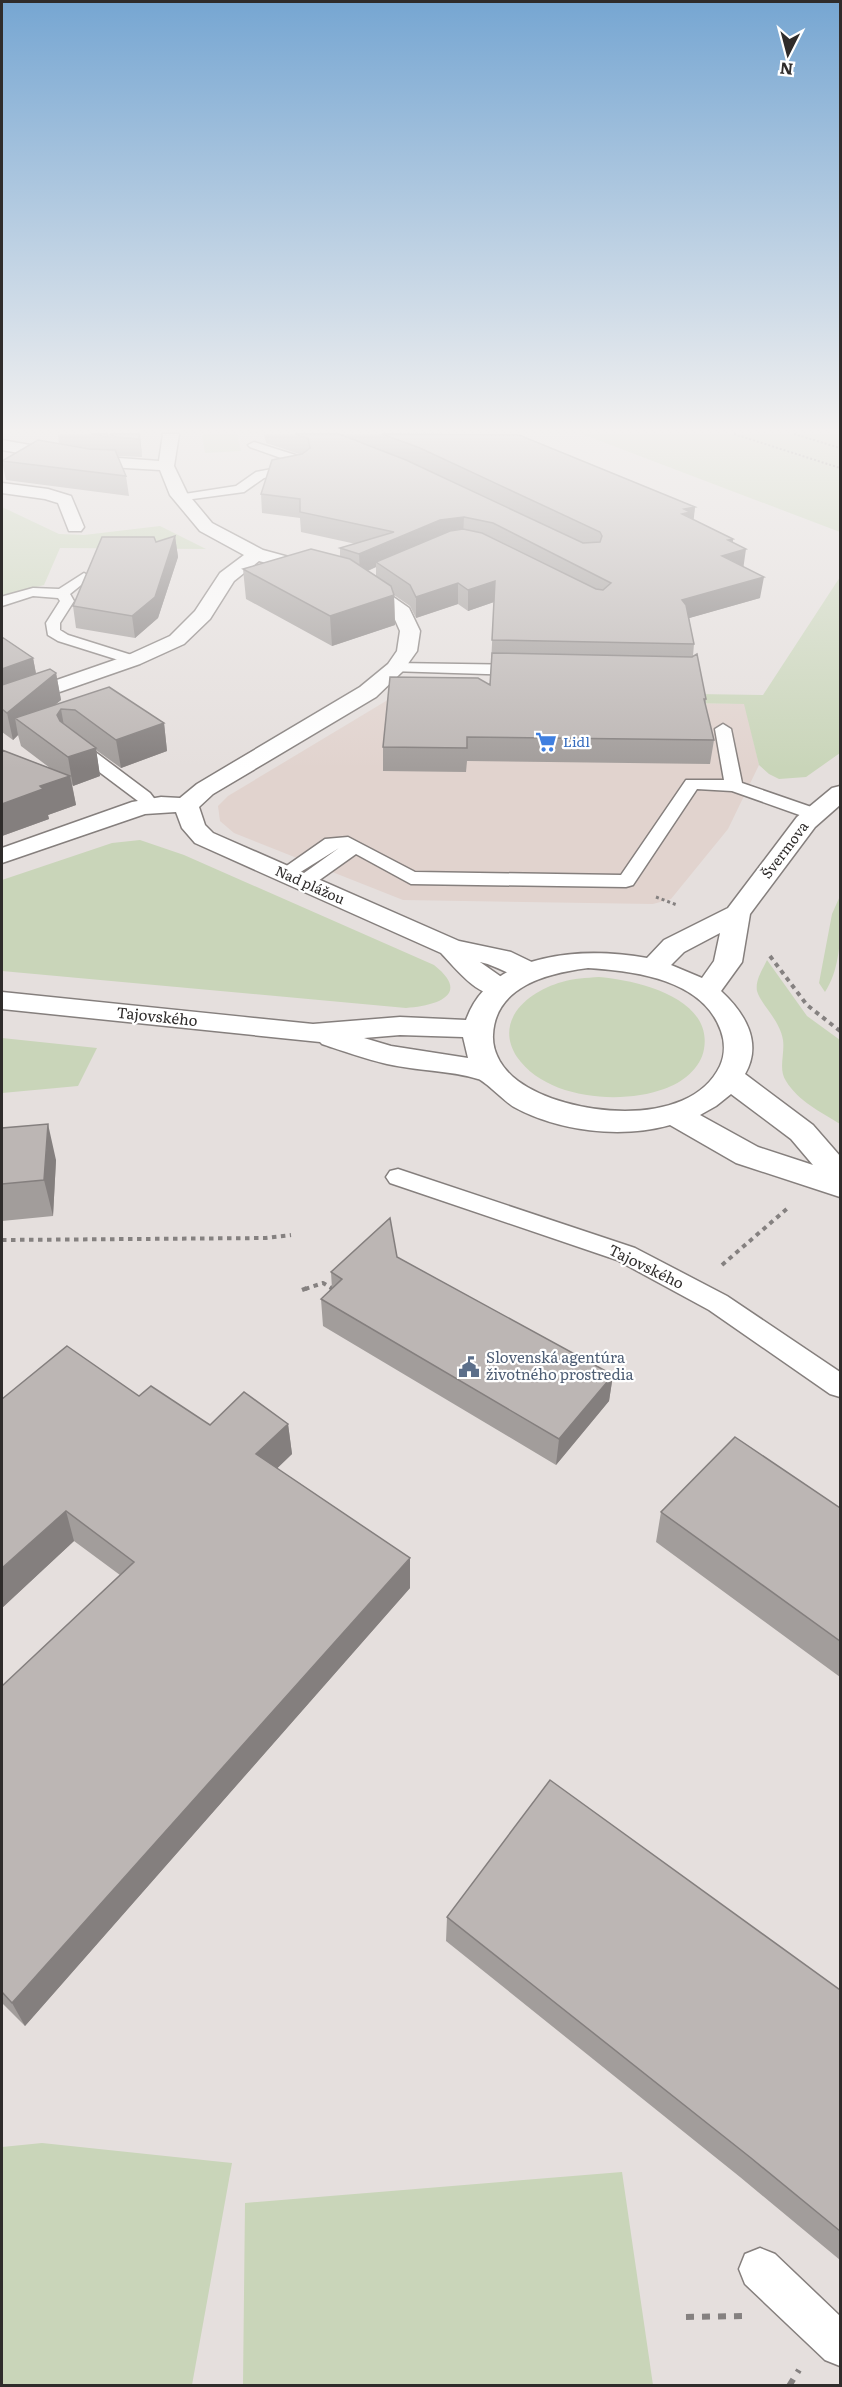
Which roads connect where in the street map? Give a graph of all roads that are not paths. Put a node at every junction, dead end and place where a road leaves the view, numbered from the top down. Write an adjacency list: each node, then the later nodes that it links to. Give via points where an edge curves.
1 (240, 545): 2 (street)
2 (256, 554): 8 (street, via 227,577 202,615 177,640); 9 (street, via 365,580 402,612 410,631 407,651)
3 (84, 577): 4 (lane)
4 (61, 594): 5 (lane, via 30,593); 7 (lane, via 67,601 53,623 53,632)
5 (2, 602)
6 (113, 634): 7 (lane)
7 (98, 649): 8 (lane)
8 (134, 660): 11 (street)
9 (395, 668): 10 (lane); 17 (street, via 368,692 205,789)
10 (533, 670)
11 (2, 706)
12 (723, 729): 14 (lane)
13 (72, 743): 16 (lane)
14 (734, 786): 18 (lane); 20 (lane, via 692,784 626,881 411,878 348,842 348,852)
15 (840, 793): 18 (street, Švermova)
16 (151, 806): 17 (street); 19 (street)
17 (186, 806): 20 (street, Nad plážou, via 194,828 204,838)
18 (814, 814): 21 (street, Švermova)
19 (2, 856)
20 (294, 878): 22 (street, Nad plážou)
21 (737, 914): 23 (street, Švermova, via 674,946); 26 (street, Švermova, via 728,962)
22 (451, 947): 24 (street, Nad plážou, via 501,958); 25 (street, Nad plážou, via 476,974)
23 (653, 968): 24 (street, via 588,960); 26 (street)
24 (530, 972): 25 (street)
25 (500, 989): 28 (street, via 485,1007)
26 (706, 992): 31 (street, via 728,1015 737,1035 738,1056)
27 (2, 1001): 29 (street, Tajovského)
28 (477, 1029): 29 (street, Tajovského, via 399,1026); 30 (street, via 479,1049)
29 (313, 1033): 30 (street, Tajovského, via 388,1055)
30 (490, 1071): 32 (street, via 524,1098 575,1117 634,1121)
31 (729, 1077): 32 (street, via 707,1099); 33 (street, via 802,1132)
32 (673, 1114): 35 (street, via 747,1155)
33 (840, 1176)
34 (398, 1177): 36 (lane, Tajovského, via 626,1254 718,1303)
35 (840, 1186)
36 (840, 1386)
37 (760, 2269): 38 (lane)
38 (840, 2345)

